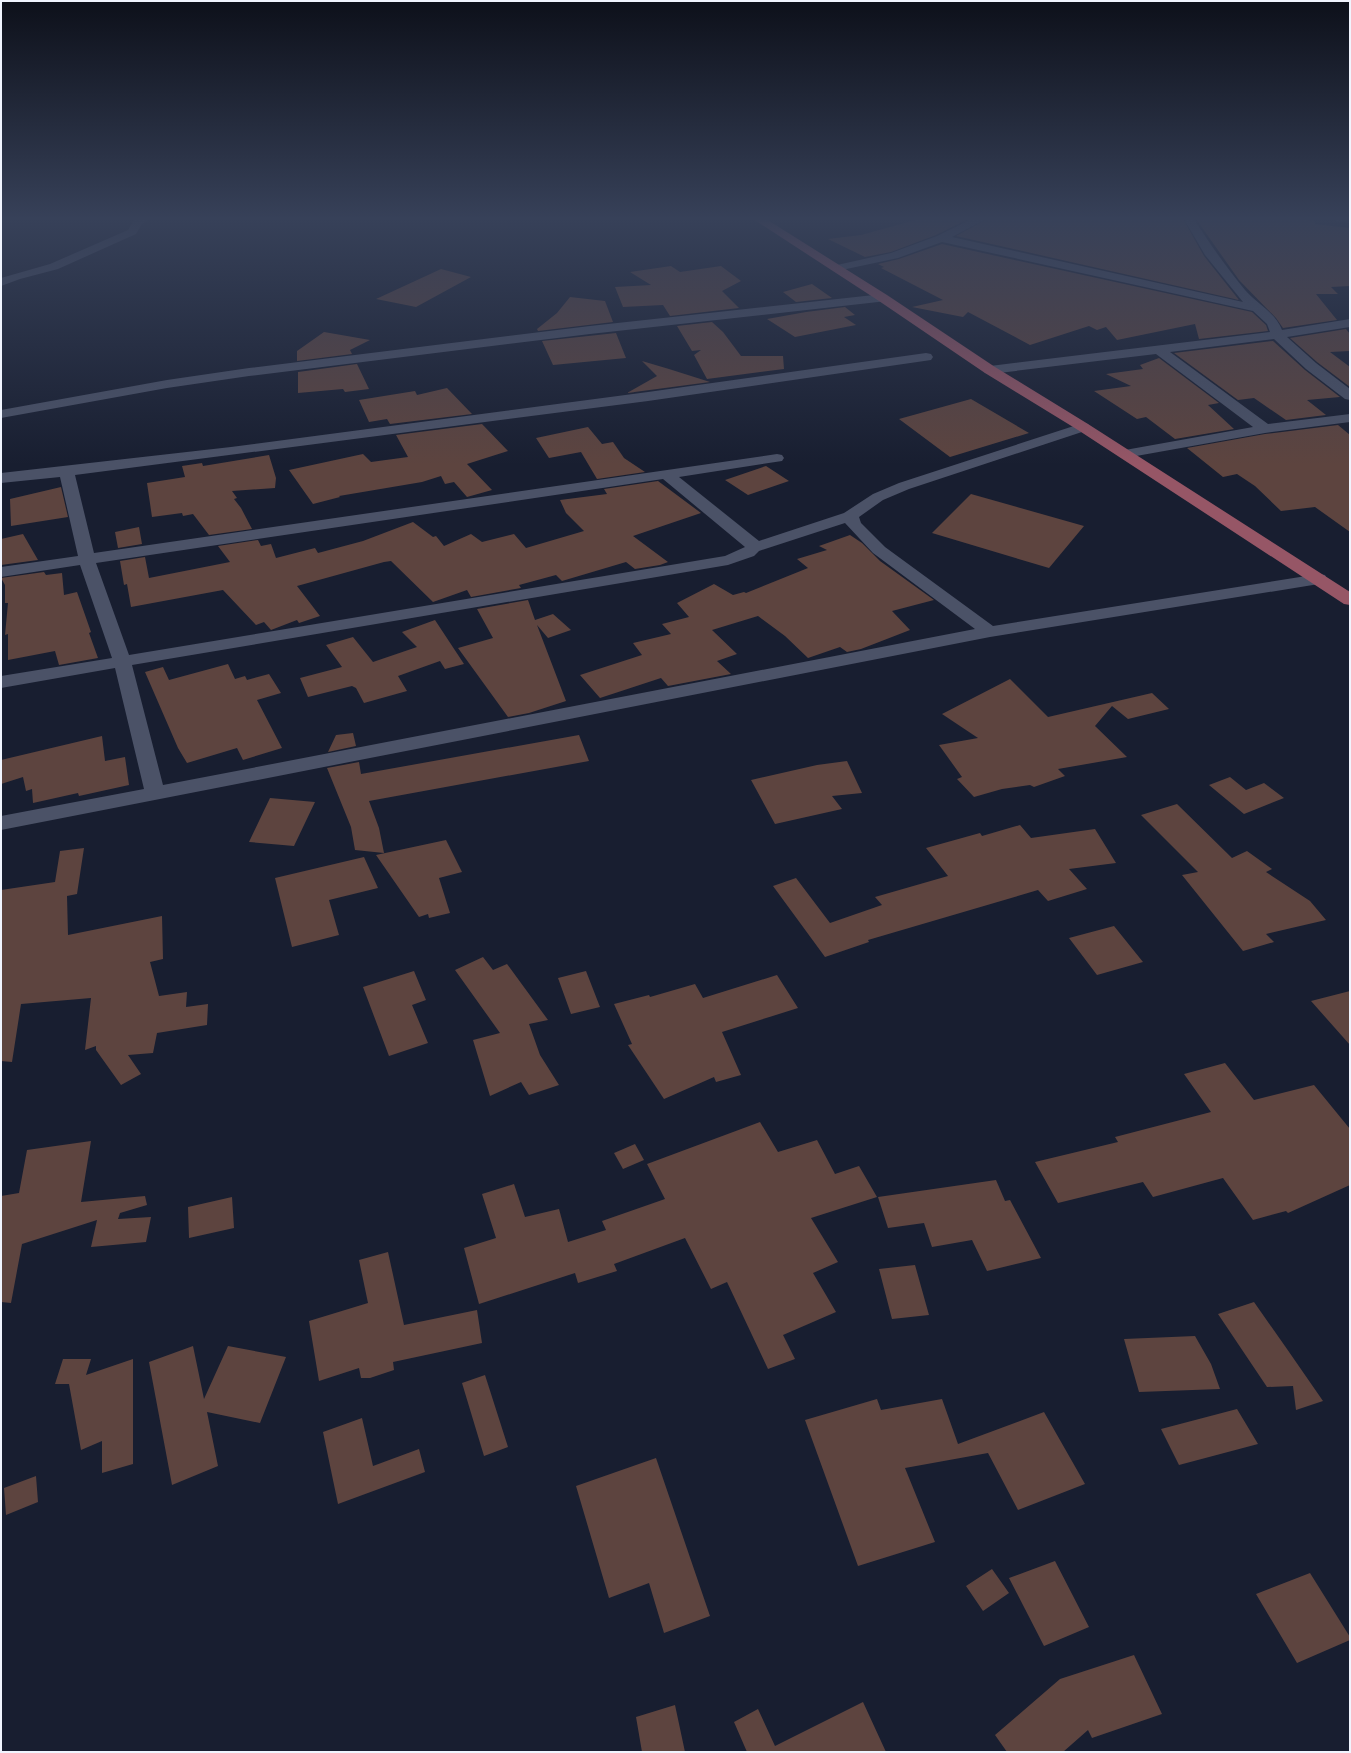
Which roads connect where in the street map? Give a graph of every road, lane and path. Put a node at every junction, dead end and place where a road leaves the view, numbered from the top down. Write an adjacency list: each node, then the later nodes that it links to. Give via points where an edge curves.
1 (857, 301): 12 (street, via 590,330 249,372)
2 (887, 301): 10 (main road)
3 (1223, 301): 5 (street)
4 (1249, 301): 5 (street)
5 (1255, 308): 7 (street, via 1273,323)
6 (1350, 323): 7 (street)
7 (1277, 335): 8 (street); 11 (street)
8 (1158, 350): 10 (street); 15 (street)
9 (926, 357): 18 (street)
10 (990, 370): 14 (main road)
11 (1350, 396)
12 (1, 414)
13 (1350, 418): 15 (street)
14 (1083, 427): 16 (main road); 21 (street, via 904,486 878,497)
15 (1265, 429): 16 (street)
16 (1125, 454): 25 (main road)
17 (777, 458): 19 (street)
18 (67, 472): 20 (street); 23 (street)
19 (667, 475): 22 (street, via 753,544); 23 (street)
20 (1, 478)
21 (850, 516): 22 (street); 27 (street, via 854,525 878,550)
22 (753, 548): 28 (street, via 748,553 728,560)
23 (87, 560): 24 (street); 28 (street)
24 (1, 572)
25 (1319, 579): 26 (main road); 27 (street)
26 (1350, 600)
27 (990, 632): 30 (street)
28 (122, 661): 29 (street); 30 (street)
29 (1, 682)
30 (155, 792): 31 (street)
31 (1, 823)

